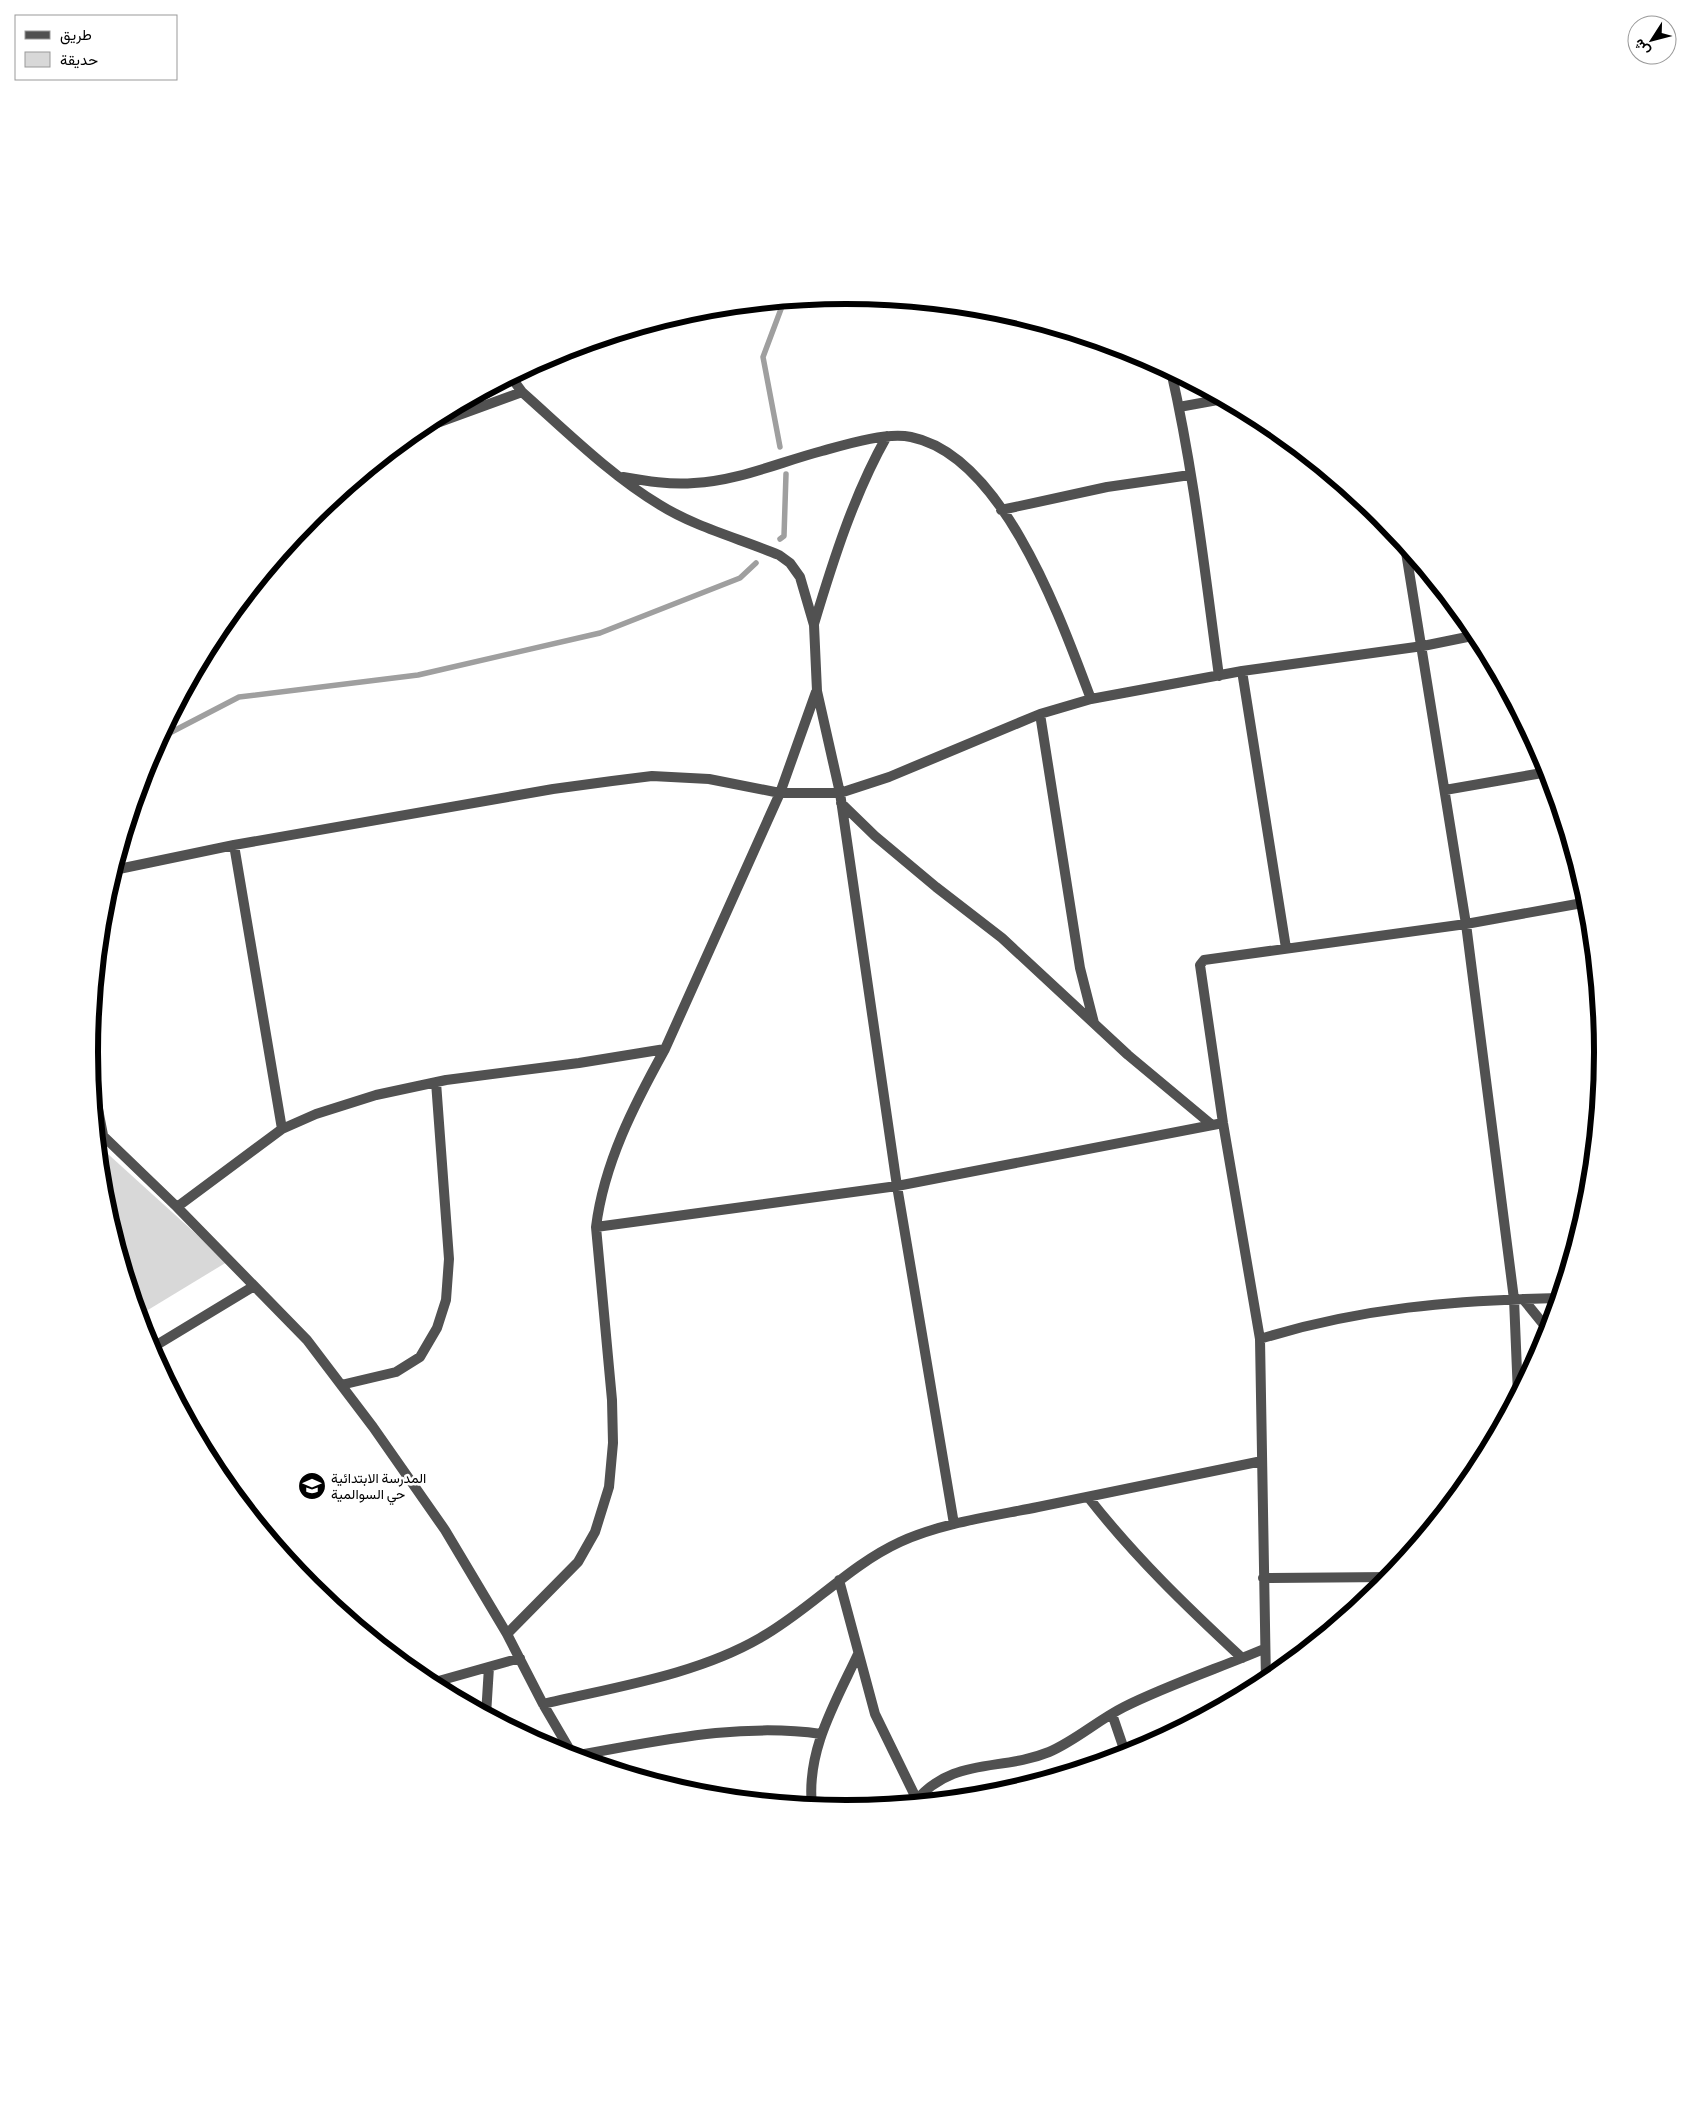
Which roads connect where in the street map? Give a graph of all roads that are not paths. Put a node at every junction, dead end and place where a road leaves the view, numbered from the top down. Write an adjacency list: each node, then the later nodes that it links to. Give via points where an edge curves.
1 (1172, 379): 5 (street)
2 (514, 381): 3 (street)
3 (522, 392): 6 (street); 9 (street)
4 (1213, 400): 5 (street)
5 (1179, 406): 8 (street)
6 (448, 419)
7 (887, 436): 9 (street, via 719,480 668,483); 10 (street, via 911,437 960,460); 12 (street, via 871,464)
8 (1190, 475): 10 (street, via 1107,487); 16 (street)
9 (619, 476): 12 (street, via 660,506 753,544 790,563 800,577)
10 (1001, 510): 18 (street, via 1015,529 1059,613)
11 (1407, 557): 14 (street)
12 (814, 625): 17 (street)
13 (1468, 637): 14 (street)
14 (1423, 646): 15 (street); 21 (street)
15 (1242, 671): 16 (street); 28 (street)
16 (1219, 676): 18 (street)
17 (816, 691): 22 (street); 23 (street)
18 (1091, 699): 19 (street)
19 (1040, 714): 23 (street); 29 (street, via 1080,968)
20 (1541, 773): 21 (street)
21 (1445, 790): 27 (street)
22 (780, 793): 23 (street); 24 (street, via 709,779 652,776 553,789); 30 (street)
23 (841, 798): 29 (street, via 875,836 1002,938); 36 (street)
24 (234, 845): 25 (street); 34 (street)
25 (121, 869)
26 (1579, 904): 27 (street)
27 (1466, 924): 28 (street); 41 (street)
28 (1286, 948): 32 (street, via 1204,960 1200,964)
29 (1095, 1025): 33 (street)
30 (664, 1049): 31 (street); 38 (street, via 610,1164)
31 (436, 1082): 34 (street, via 376,1094 316,1114); 46 (street, via 449,1259 446,1300 437,1328 420,1357 396,1372)
32 (1223, 1123): 33 (street); 43 (street)
33 (1212, 1125): 36 (street)
34 (282, 1130): 37 (street)
35 (102, 1134): 37 (street)
36 (897, 1186): 38 (street); 49 (street)
37 (177, 1207): 39 (street)
38 (596, 1227): 53 (street, via 612,1400 609,1487 594,1532 578,1562)
39 (254, 1286): 44 (street); 46 (street, via 307,1340)
40 (1553, 1298): 41 (street)
41 (1519, 1299): 42 (street); 43 (street, via 1378,1311); 45 (street)
42 (1543, 1325)
43 (1260, 1339): 47 (street)
44 (157, 1345)
45 (1518, 1382)
46 (341, 1385): 53 (street, via 445,1530)
47 (1262, 1461): 48 (street); 51 (street)
48 (1088, 1497): 49 (street); 57 (street, via 1116,1533 1168,1588)
49 (954, 1524): 52 (street, via 900,1542)
50 (1380, 1577): 51 (street)
51 (1264, 1578): 54 (street)
52 (839, 1580): 55 (street); 61 (street, via 762,1637 732,1653 697,1666)
53 (507, 1634): 56 (street)
54 (1264, 1649): 57 (street); 59 (street)
55 (858, 1654): 64 (street); 68 (street, via 875,1714)
56 (520, 1658): 58 (street); 61 (street)
57 (1242, 1658): 63 (street)
58 (489, 1667): 60 (street); 62 (street)
59 (1265, 1673)
60 (439, 1681)
61 (543, 1704): 65 (street)
62 (486, 1709)
63 (1112, 1714): 66 (street); 69 (street, via 1050,1751 1028,1759 950,1774)
64 (822, 1734): 67 (street, via 783,1730 722,1731); 70 (street, via 810,1779)
65 (567, 1747)
66 (1123, 1747)
67 (588, 1754)
68 (914, 1797)
69 (921, 1797)
70 (812, 1800)

